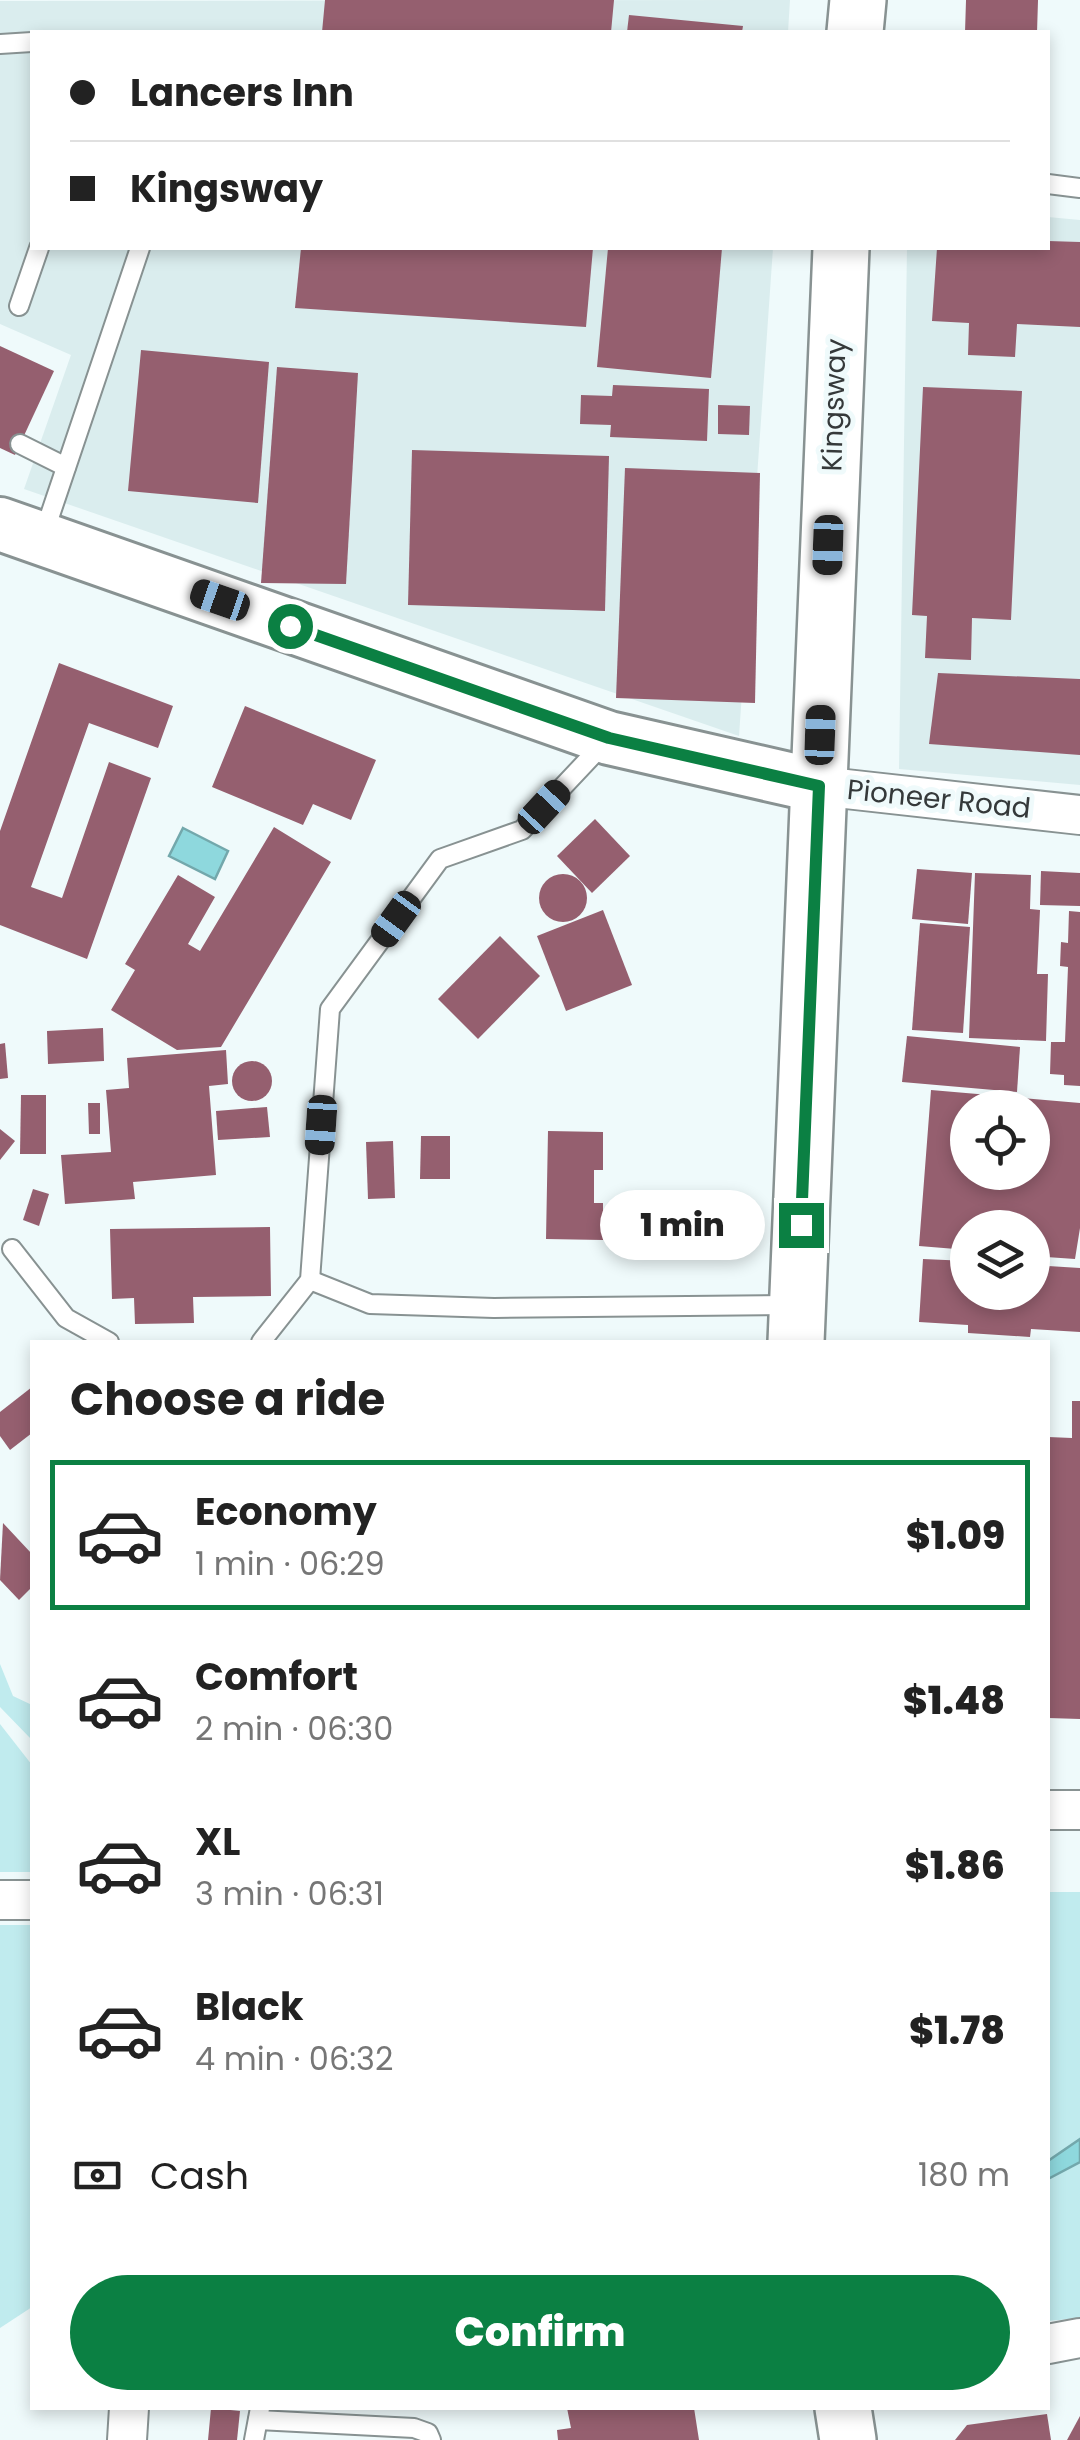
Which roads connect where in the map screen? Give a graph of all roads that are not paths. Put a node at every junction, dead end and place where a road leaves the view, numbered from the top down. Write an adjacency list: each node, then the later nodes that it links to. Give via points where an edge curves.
1 (858, 0): 2 (main road)
2 (855, 30)
3 (30, 42): 4 (lane)
4 (0, 44)
5 (1050, 184): 6 (lane)
6 (1080, 188)
7 (38, 250): 10 (lane)
8 (139, 250): 12 (lane)
9 (841, 250): 15 (main road, Kingsway)
10 (19, 306)
11 (20, 444): 12 (lane)
12 (66, 467): 13 (lane)
13 (21, 531): 14 (main road, Pioneer Road)
14 (609, 738): 15 (main road, Pioneer Road); 18 (lane, via 522,830 440,859 330,1009)
15 (819, 786): 16 (street, Pioneer Road); 19 (main road, Kingsway)
16 (1080, 816)
17 (12, 1249): 20 (lane, via 66,1318)
18 (310, 1280): 19 (lane, via 370,1304); 21 (lane)
19 (797, 1324)
20 (106, 1340)
21 (262, 1340)
22 (1050, 1810): 23 (street)
23 (1080, 1810)
24 (0, 1900): 25 (street)
25 (30, 1900)
26 (1080, 2338): 27 (street)
27 (1050, 2344)
28 (129, 2410): 31 (street)
29 (842, 2410): 34 (main road)
30 (259, 2414): 32 (lane); 33 (lane, via 414,2428)
31 (126, 2440)
32 (254, 2440)
33 (431, 2440)
34 (848, 2440)

